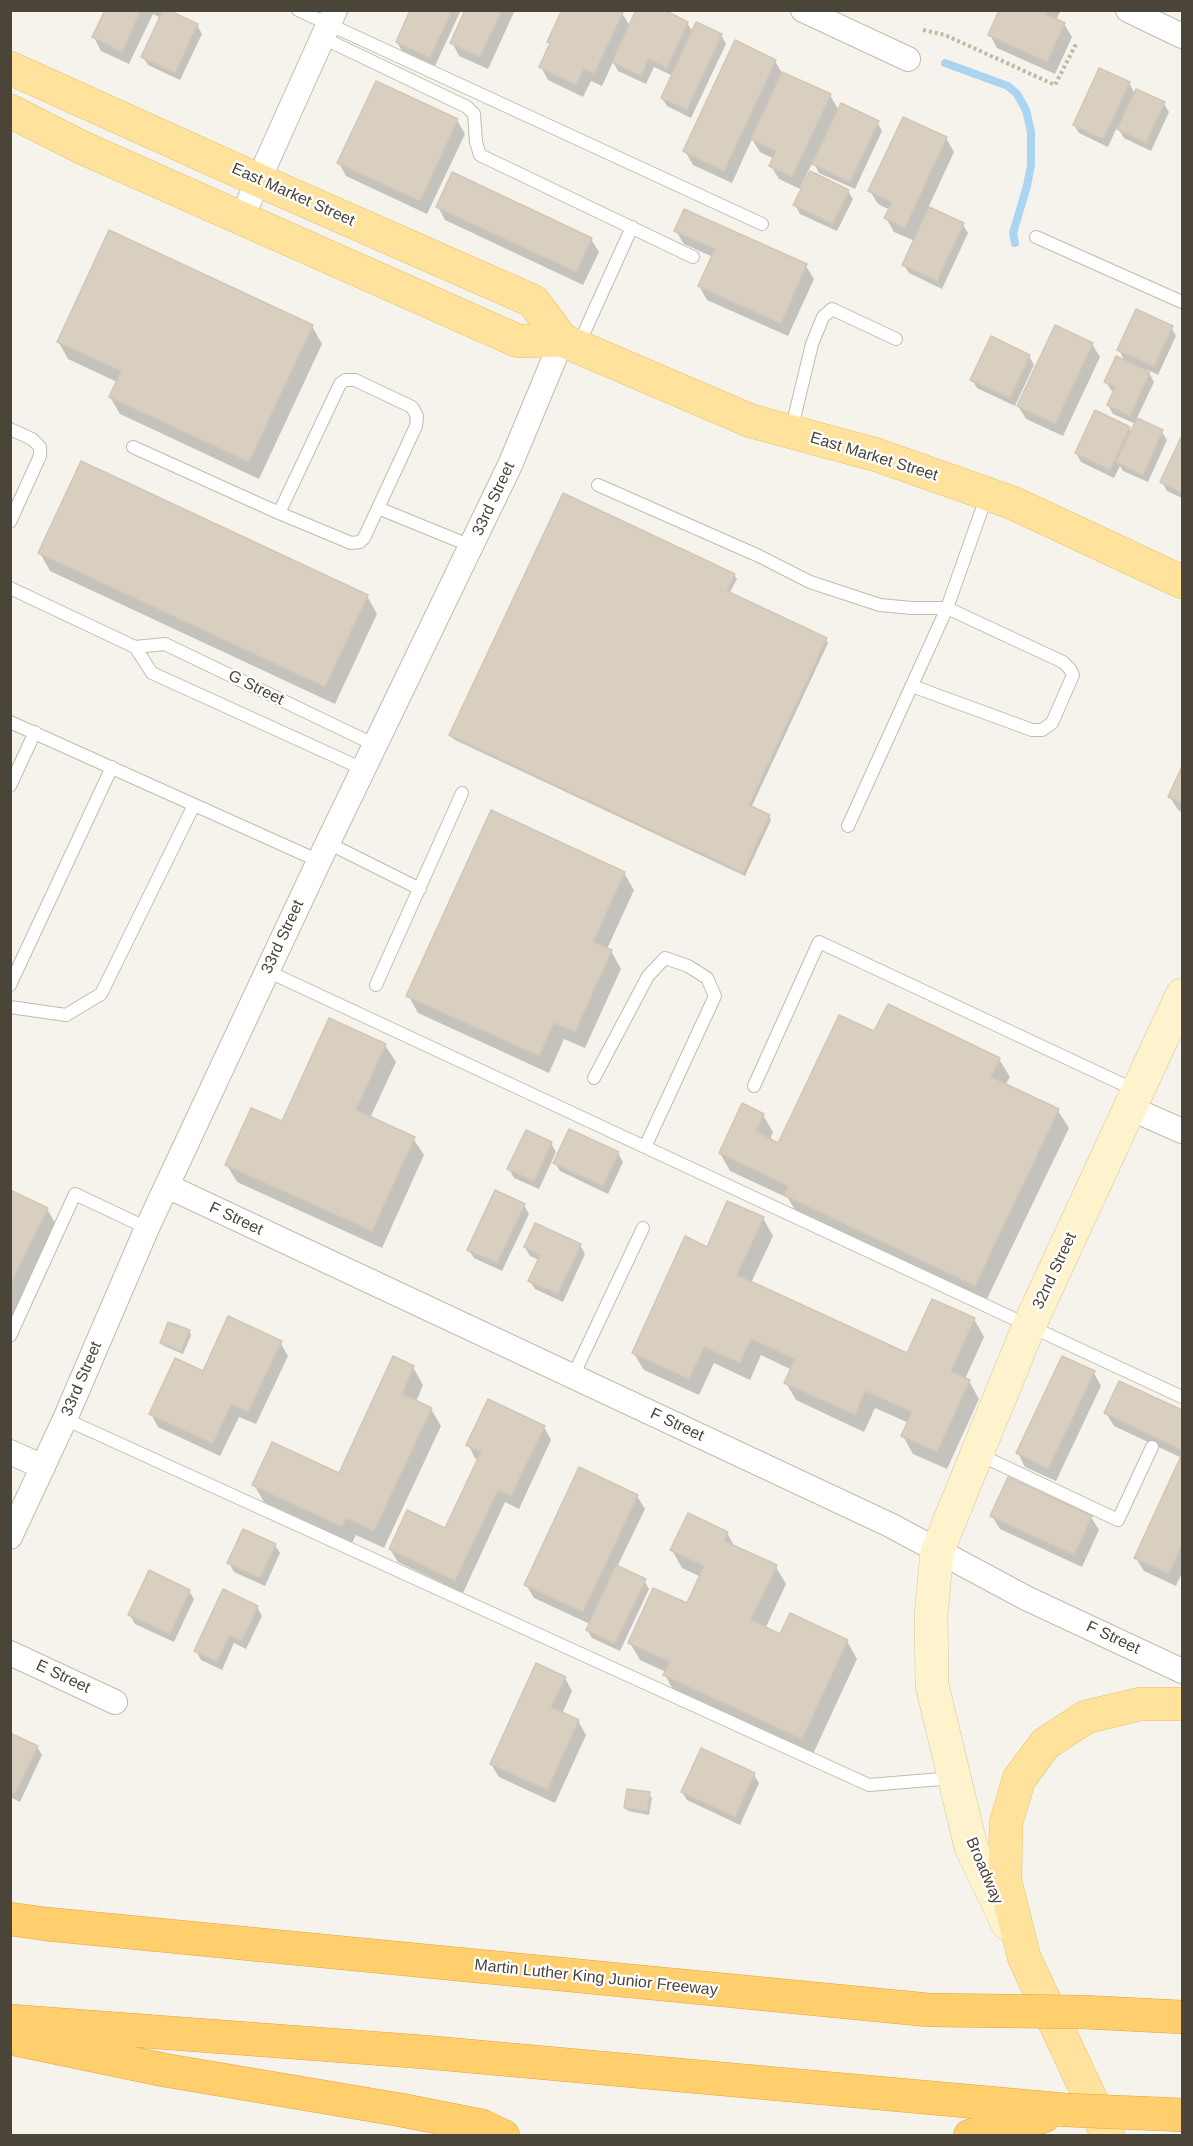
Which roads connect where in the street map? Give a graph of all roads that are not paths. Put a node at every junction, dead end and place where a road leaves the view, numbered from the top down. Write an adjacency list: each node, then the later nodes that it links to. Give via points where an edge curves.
1 (298, 10): 4 (lane)
2 (803, 10): 6 (street)
3 (1128, 10): 5 (street)
4 (329, 25): 9 (street); 11 (lane); 12 (lane, via 467,107 474,114 480,155)
5 (1182, 36)
6 (908, 59)
7 (10, 68): 9 (main road, East Market Street)
8 (10, 111): 10 (main road, East Market Street)
9 (258, 180): 10 (street); 17 (main road, East Market Street, via 533,301)
10 (241, 219): 17 (main road, East Market Street, via 518,341)
11 (762, 224)
12 (632, 227): 14 (lane); 17 (lane)
13 (1036, 237): 15 (lane)
14 (693, 257)
15 (1182, 302)
16 (896, 339): 19 (lane, via 832,309 823,317 812,344)
17 (570, 343): 19 (main road, East Market Street, via 751,421); 26 (street, 33rd Street)
18 (10, 429): 25 (lane, via 40,447 40,456)
19 (791, 432): 22 (main road, East Market Street, via 877,455)
20 (133, 447): 24 (lane)
21 (598, 485): 29 (lane, via 810,582 880,605)
22 (988, 494): 27 (main road, East Market Street, via 1024,507); 29 (lane)
23 (378, 508): 24 (lane, via 360,542 351,543); 24 (lane, via 417,416 412,407 355,380 345,380); 26 (lane)
24 (279, 513)
25 (12, 517)
26 (471, 546): 34 (street, 33rd Street)
27 (1182, 582)
28 (10, 588): 30 (lane)
29 (947, 608): 31 (lane); 31 (lane, via 1063,662 1070,669 1073,675 1052,723 1042,730 1032,730)
30 (135, 647): 34 (lane, G Street, via 165,644); 36 (lane, G Street, via 152,673)
31 (912, 686): 40 (lane)
32 (10, 722): 33 (lane)
33 (35, 732): 35 (lane); 37 (lane)
34 (375, 745): 36 (street, 33rd Street)
35 (112, 767): 39 (lane); 44 (lane)
36 (363, 769): 41 (street, 33rd Street)
37 (10, 786)
38 (462, 793): 42 (lane)
39 (194, 805): 41 (lane); 47 (lane, via 101,994 66,1016)
40 (848, 826)
41 (323, 852): 42 (lane); 43 (street, 33rd Street)
42 (420, 888): 45 (lane)
43 (267, 971): 52 (lane); 53 (street, 33rd Street)
44 (10, 985)
45 (376, 986)
46 (1182, 995): 50 (main road, 32nd Street)
47 (10, 1007)
48 (594, 1078): 52 (lane, via 648,976 664,958 707,978 715,996)
49 (754, 1086): 50 (lane, via 819,942)
50 (1134, 1100): 51 (street); 56 (main road, 32nd Street)
51 (1182, 1131)
52 (645, 1147): 56 (lane)
53 (167, 1186): 54 (street, 33rd Street); 58 (street, F Street)
54 (147, 1228): 57 (lane, via 75,1194); 60 (street, 33rd Street)
55 (643, 1228): 58 (lane)
56 (1029, 1326): 59 (lane); 63 (main road, 32nd Street)
57 (10, 1336)
58 (573, 1376): 66 (street, F Street, via 890,1525)
59 (1182, 1397)
60 (65, 1419): 64 (street, 33rd Street); 71 (lane, via 869,1785)
61 (1152, 1447): 63 (lane, via 1118,1520)
62 (10, 1452): 64 (street)
63 (976, 1453): 66 (main road, 32nd Street)
64 (43, 1467): 65 (street, 33rd Street)
65 (10, 1537)
66 (937, 1552): 68 (street, F Street); 71 (main road, Broadway, via 931,1615 932,1685)
67 (10, 1653): 69 (street, E Street)
68 (1182, 1671)
69 (115, 1702)
70 (1182, 1704): 75 (main road, via 1140,1704 1086,1717 1045,1744 1019,1779 1006,1823 1005,1881)
71 (954, 1778): 75 (main road, Broadway, via 971,1847)
72 (10, 1903): 74 (highway)
73 (10, 1919): 74 (highway, Martin Luther King Junior Freeway)
74 (46, 1924): 77 (highway, Martin Luther King Junior Freeway, bridge, via 929,2010)
75 (1024, 1957): 85 (main road, Broadway)
76 (1182, 2009): 77 (highway)
77 (1083, 2012): 78 (highway, Martin Luther King Junior Freeway)
78 (1182, 2017)
79 (10, 2021): 81 (highway, via 424,2052)
80 (10, 2038): 83 (highway, via 164,2070 459,2121)
81 (1066, 2110): 82 (highway, bridge); 84 (highway)
82 (1172, 2115)
83 (503, 2136)
84 (970, 2136)
85 (1108, 2136)

